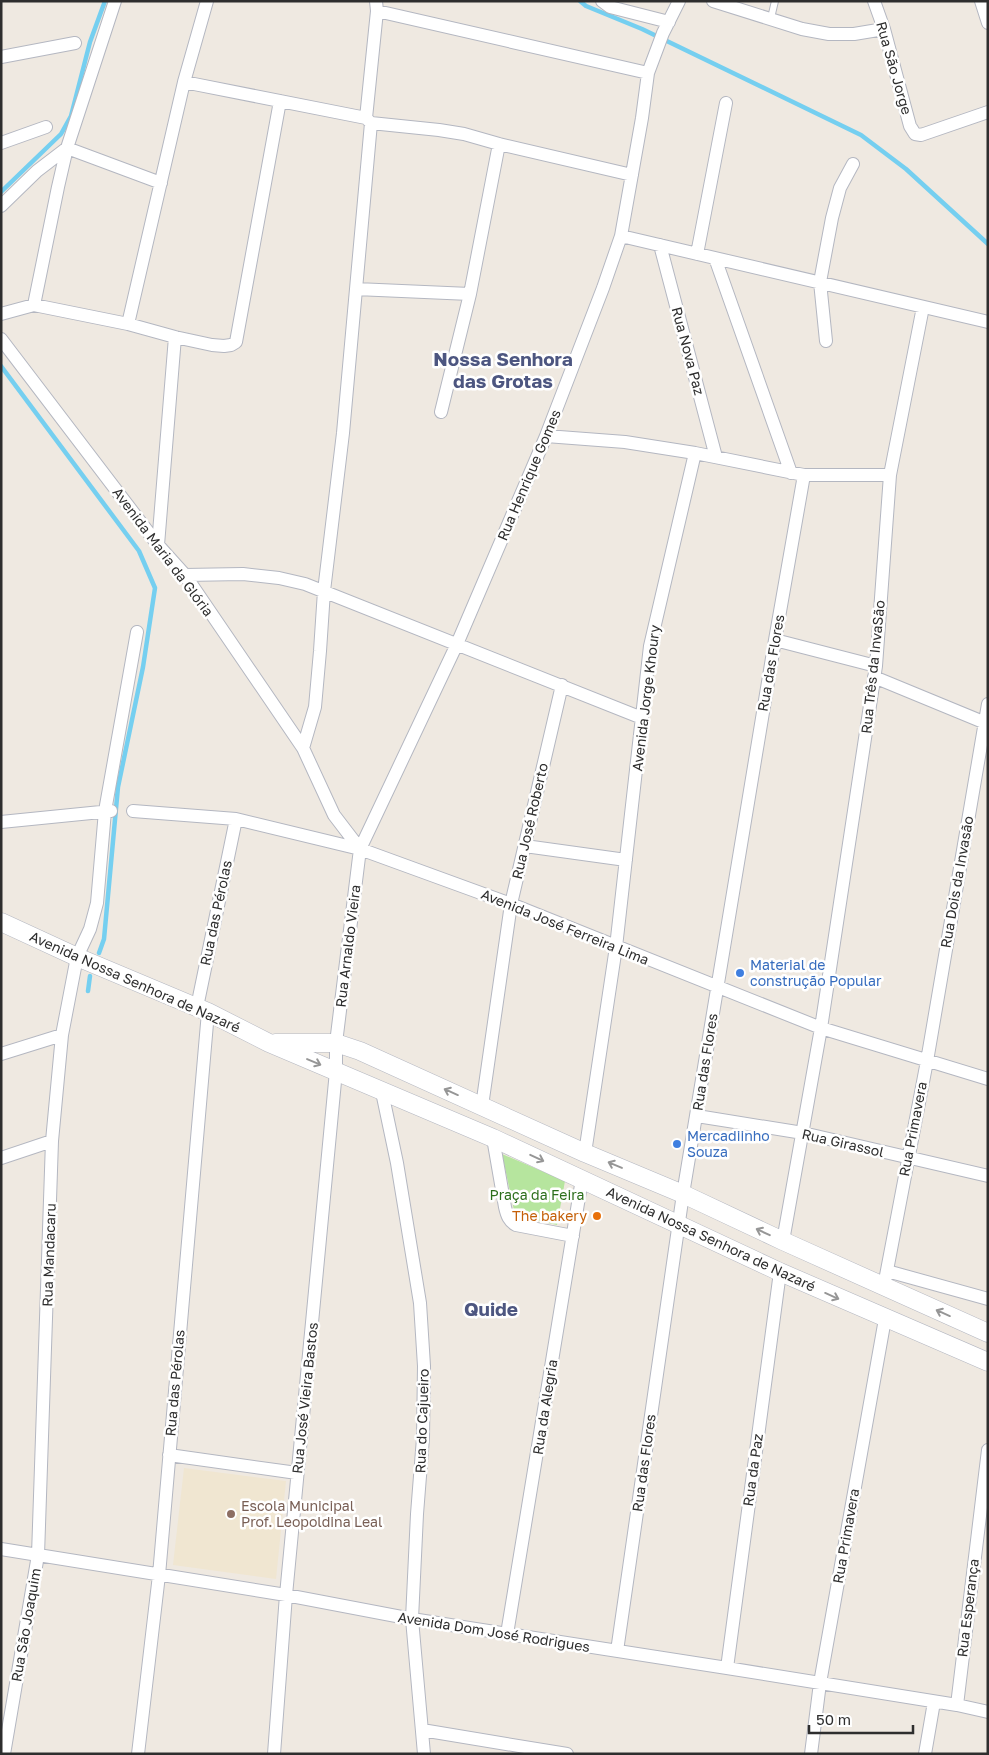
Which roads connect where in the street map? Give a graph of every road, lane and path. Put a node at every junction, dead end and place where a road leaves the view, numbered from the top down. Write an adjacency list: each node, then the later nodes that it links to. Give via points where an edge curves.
1 (115, 1): 25 (street)
2 (207, 1): 17 (street)
3 (602, 1): 12 (street)
4 (679, 1): 12 (street, Rua Henrique Gomes)
5 (713, 1): 10 (street)
6 (774, 1): 10 (lane)
7 (874, 1): 13 (street, Rua São Jorge)
8 (981, 1): 11 (street)
9 (376, 6): 16 (street); 21 (street)
10 (771, 18): 13 (street, via 829,34)
11 (988, 23)
12 (666, 28): 16 (street, Rua Henrique Gomes)
13 (884, 29): 20 (street, Rua São Jorge, via 910,126 915,134 921,135)
14 (75, 43): 15 (street)
15 (1, 57)
16 (650, 68): 27 (street, Rua Henrique Gomes)
17 (184, 82): 18 (street); 28 (street)
18 (280, 101): 21 (street); 42 (street, via 236,342 224,346)
19 (726, 103): 32 (street)
20 (988, 112)
21 (368, 121): 24 (street, via 464,134); 35 (street)
22 (46, 127): 23 (street)
23 (1, 143)
24 (499, 144): 27 (street); 36 (street)
25 (67, 148): 28 (street); 29 (street, via 37,171); 37 (street)
26 (852, 164): 34 (street, via 840,188)
27 (632, 175): 30 (street, Rua Henrique Gomes)
28 (161, 182): 41 (street)
29 (1, 206)
30 (622, 236): 31 (street); 46 (street, Rua Henrique Gomes)
31 (660, 245): 32 (street); 48 (street, Rua Nova Paz)
32 (697, 254): 33 (street)
33 (715, 258): 34 (street); 49 (street, Rua das Flores)
34 (820, 282): 38 (street); 44 (street)
35 (356, 289): 36 (street); 53 (street)
36 (470, 294): 45 (street)
37 (34, 305): 39 (street); 41 (street)
38 (923, 307): 40 (street); 50 (street, Rua Três da InvaSão)
39 (1, 314)
40 (988, 322)
41 (128, 324): 42 (street)
42 (175, 337): 51 (street)
43 (1, 339): 51 (street, Avenida Maria da Glória)
44 (826, 341)
45 (442, 412)
46 (546, 436): 47 (street, via 625,442); 56 (street, Rua Henrique Gomes)
47 (695, 453): 48 (street); 60 (street, Avenida Jorge Khoury, via 650,646)
48 (716, 457): 49 (street)
49 (798, 474): 50 (street); 55 (street, Rua das Flores)
50 (890, 475): 57 (street, Rua Três da InvaSão)
51 (158, 545): 52 (street, Avenida Maria da Glória)
52 (185, 575): 53 (street, via 243,574 279,578); 62 (street, Avenida Maria da Glória)
53 (324, 591): 56 (street); 62 (street, via 315,706)
54 (138, 632): 63 (street, Rua Mandacaru)
55 (775, 640): 57 (street); 74 (street, Rua das Flores)
56 (457, 644): 58 (street); 68 (street, Rua Henrique Gomes)
57 (875, 671): 61 (street); 76 (street, Rua Três da InvaSão)
58 (562, 685): 60 (street); 67 (street, Rua José Roberto)
59 (988, 704): 61 (street, Rua Dois da Invasão)
60 (642, 718): 69 (street, Avenida Jorge Khoury)
61 (986, 723): 81 (street, Rua Dois da Invasão)
62 (303, 748): 68 (street, Avenida Maria da Glória, via 334,814)
63 (108, 811): 66 (street); 73 (street, Rua Mandacaru, via 97,903)
64 (133, 811): 65 (street, Avenida José Ferreira Lima)
65 (236, 818): 68 (street, Avenida José Ferreira Lima); 75 (street, Rua das Pérolas)
66 (1, 822)
67 (525, 846): 69 (street); 70 (street, Rua José Roberto)
68 (360, 849): 70 (street, Avenida José Ferreira Lima); 79 (street, Rua Arnaldo Vieira)
69 (626, 860): 72 (street, Avenida Jorge Khoury)
70 (511, 904): 72 (street, Avenida José Ferreira Lima); 85 (street, Rua José Roberto)
71 (1, 922): 73 (street, Avenida Nossa Senhora de Nazaré)
72 (616, 947): 74 (street, Avenida José Ferreira Lima); 90 (street)
73 (77, 958): 75 (street, Avenida Nossa Senhora de Nazaré); 77 (street, Rua Mandacaru)
74 (717, 987): 76 (street, Avenida José Ferreira Lima); 86 (street, Rua das Flores)
75 (202, 1010): 78 (street, Avenida Nossa Senhora de Nazaré); 106 (street, Rua das Pérolas)
76 (821, 1028): 81 (street, Avenida José Ferreira Lima); 87 (street)
77 (62, 1035): 80 (street); 89 (street, Rua Mandacaru)
78 (269, 1043): 79 (street, Avenida Nossa Senhora de Nazaré); 82 (street, Avenida Nossa Senhora de Nazaré, one-way to 82)
79 (336, 1043): 82 (street, Rua José Vieira Bastos); 85 (street, Avenida Nossa Senhora de Nazaré, one-way to 79)
80 (1, 1054)
81 (927, 1061): 83 (street, Avenida José Ferreira Lima); 92 (street, Rua Primavera)
82 (336, 1071): 84 (street, Avenida Nossa Senhora de Nazaré); 107 (street, Rua José Vieira Bastos)
83 (988, 1079)
84 (382, 1092): 88 (street, Avenida Nossa Senhora de Nazaré); 112 (street, Rua do Cajueiro, via 420,1303 423,1348 423,1438)
85 (482, 1106): 90 (street, Avenida Nossa Senhora de Nazaré)
86 (697, 1116): 87 (street, Rua Girassol); 95 (street, Rua das Flores)
87 (803, 1133): 92 (street, Rua Girassol); 98 (street)
88 (493, 1138): 94 (street, Avenida Nossa Senhora de Nazaré, one-way to 94); 97 (street, via 505,1208 511,1222)
89 (52, 1141): 91 (street); 109 (street, Rua Mandacaru)
90 (585, 1152): 95 (street, Avenida Nossa Senhora de Nazaré, one-way to 90)
91 (1, 1158)
92 (908, 1158): 93 (street, Rua Girassol); 100 (street, Rua Primavera)
93 (988, 1176)
94 (582, 1179): 96 (street, Avenida Nossa Senhora de Nazaré); 97 (street, Rua da Alegria)
95 (683, 1194): 96 (street, Rua das Flores); 98 (street, Avenida Nossa Senhora de Nazaré, one-way to 95)
96 (679, 1225): 99 (street, Avenida Nossa Senhora de Nazaré); 114 (street, Rua das Flores)
97 (574, 1236): 113 (street, Rua da Alegria)
98 (783, 1242): 100 (street, Avenida Nossa Senhora de Nazaré)
99 (780, 1272): 102 (street, Avenida Nossa Senhora de Nazaré, one-way to 102); 115 (street, Rua da Paz)
100 (885, 1279): 101 (street); 103 (street, Avenida Nossa Senhora de Nazaré, one-way to 100)
101 (988, 1299)
102 (885, 1319): 104 (street, Avenida Nossa Senhora de Nazaré); 116 (street, Rua Primavera)
103 (988, 1333)
104 (988, 1362)
105 (988, 1450): 118 (street, Rua Esperança)
106 (169, 1455): 107 (street); 110 (street, Rua das Pérolas)
107 (298, 1473): 111 (street, Rua José Vieira Bastos)
108 (1, 1549): 109 (street, Avenida Dom José Rodrigues)
109 (38, 1555): 110 (street, Avenida Dom José Rodrigues); 122 (street, Rua São Joaquim)
110 (159, 1575): 111 (street, Avenida Dom José Rodrigues); 123 (street, Rua das Pérolas)
111 (286, 1595): 112 (street, Avenida Dom José Rodrigues); 124 (street, Rua José Vieira Bastos)
112 (412, 1619): 113 (street, Avenida Dom José Rodrigues); 120 (street, Rua do Cajueiro)
113 (507, 1634): 114 (street, Avenida Dom José Rodrigues)
114 (616, 1651): 115 (street, Avenida Dom José Rodrigues)
115 (727, 1668): 116 (street, Avenida Dom José Rodrigues)
116 (820, 1683): 117 (street, Avenida Dom José Rodrigues); 127 (street, Rua Primavera)
117 (934, 1702): 118 (street, Avenida Dom José Rodrigues); 128 (street)
118 (956, 1705): 119 (street, Avenida Dom José Rodrigues)
119 (988, 1712)
120 (422, 1730): 121 (street); 125 (street, Rua do Cajueiro)
121 (541, 1751): 126 (street)
122 (4, 1754)
123 (138, 1754)
124 (274, 1754)
125 (424, 1754)
126 (567, 1754)
127 (811, 1754)
128 (925, 1754)

